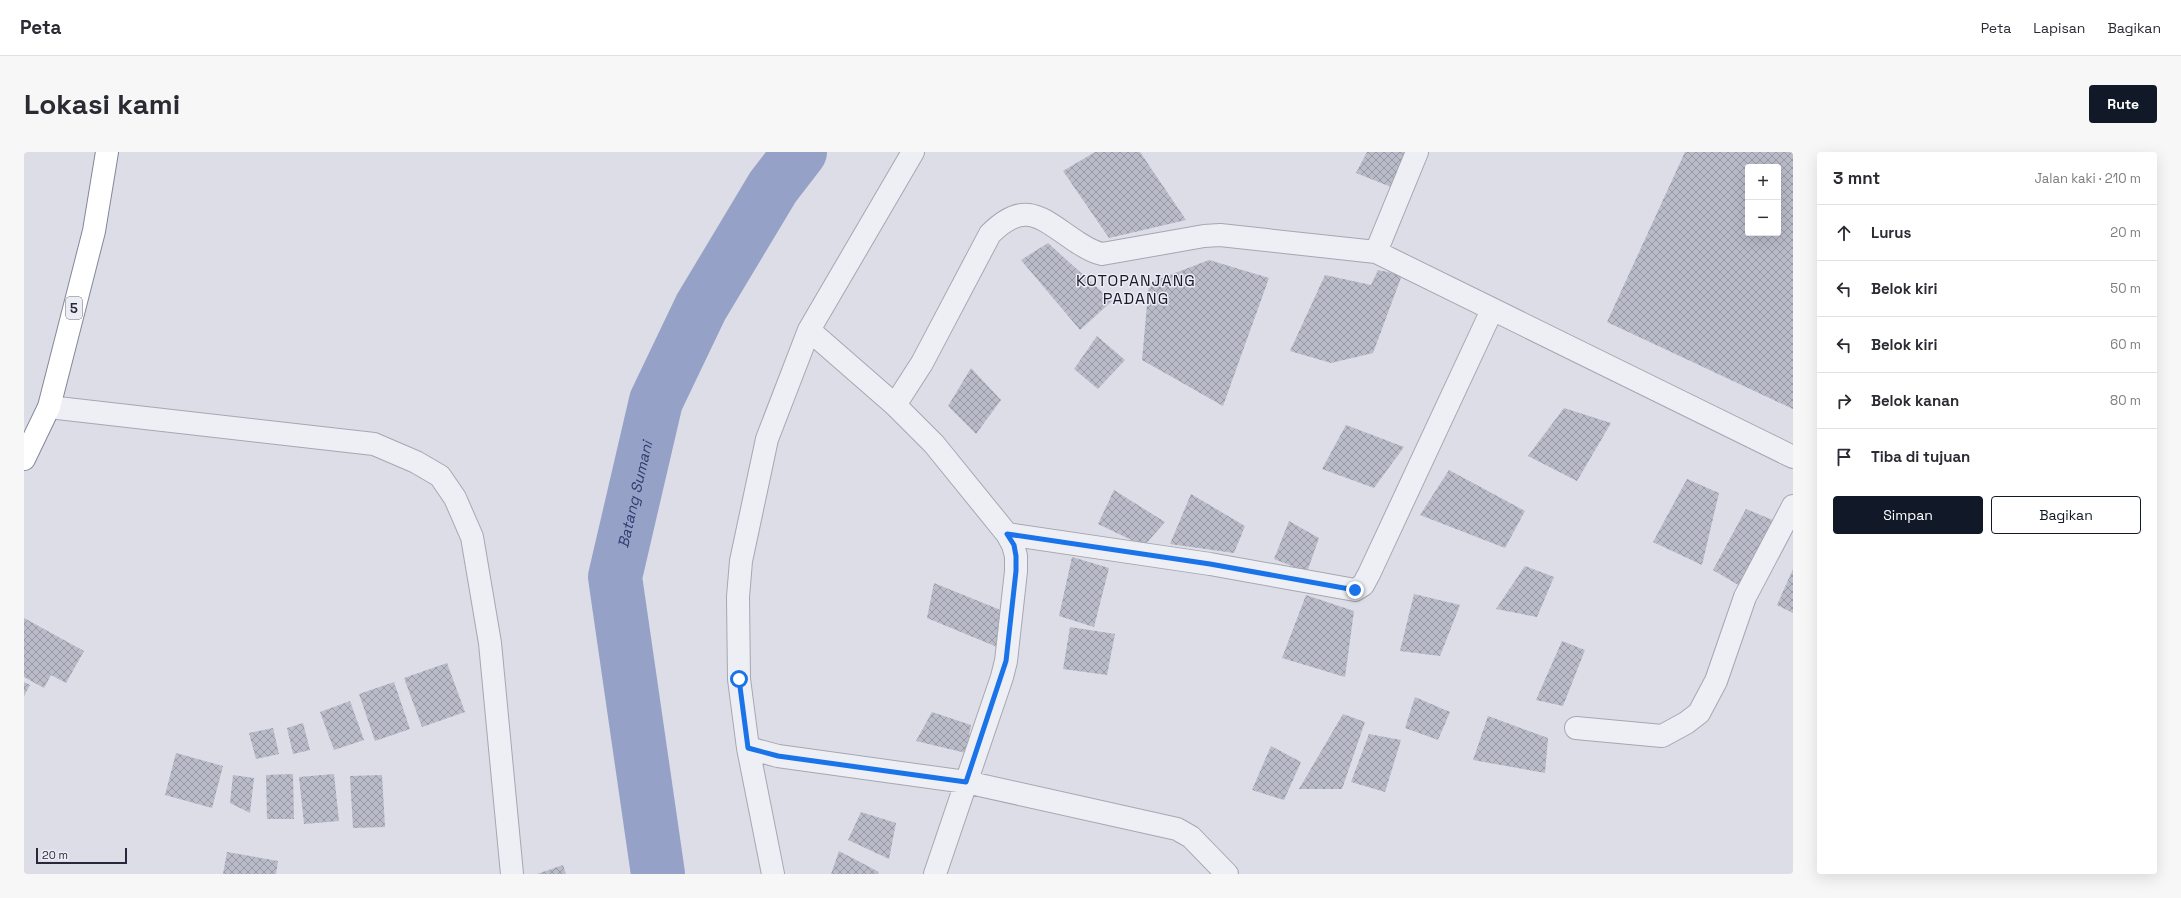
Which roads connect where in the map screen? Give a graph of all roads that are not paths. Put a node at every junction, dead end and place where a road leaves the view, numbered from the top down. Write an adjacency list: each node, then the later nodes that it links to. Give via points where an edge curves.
1 (107, 152): 8 (highway, 5, via 94,231)
2 (913, 152): 6 (street)
3 (1417, 152): 4 (street)
4 (1376, 252): 5 (street); 7 (street, via 1220,235 1102,254 1086,248 1040,217 1027,214 1013,216 990,234 922,364)
5 (1492, 310): 9 (street); 12 (street, via 1369,574 1363,585 1355,590 1210,564)
6 (809, 330): 7 (street); 14 (street, via 767,439 741,561 738,597 739,679)
7 (894, 405): 12 (street, via 934,444)
8 (49, 407): 10 (highway, 5); 16 (street, via 374,444 416,462 440,476 455,498 472,537 490,643)
9 (1793, 457)
10 (24, 459)
11 (1793, 506): 13 (street, via 1745,597 1716,681 1700,713 1686,724 1662,736)
12 (1007, 534): 15 (street, via 1014,545 1016,571 1006,661)
13 (1576, 728)
14 (748, 748): 15 (street, via 778,756); 17 (street)
15 (966, 782): 18 (street); 19 (street, via 1177,829 1191,837)
16 (512, 874)
17 (772, 874)
18 (935, 874)
19 (1227, 874)

